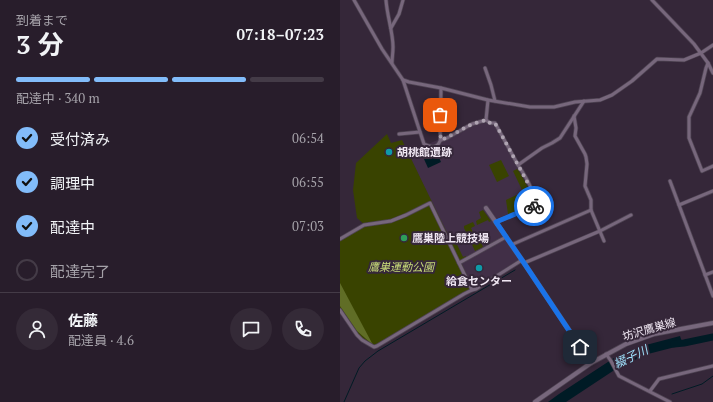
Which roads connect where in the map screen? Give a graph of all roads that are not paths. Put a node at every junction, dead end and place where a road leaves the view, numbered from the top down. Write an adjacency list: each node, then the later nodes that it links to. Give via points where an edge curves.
1 (354, 0): 9 (street)
2 (386, 0): 5 (street)
3 (403, 0): 5 (street, via 399,14)
4 (652, 0): 7 (street)
5 (390, 28): 9 (street)
6 (713, 45): 7 (street)
7 (702, 53): 8 (street); 16 (street, via 684,60 656,60 612,95 600,100)
8 (708, 63): 11 (street); 23 (street, via 700,93 689,117 689,138 702,171)
9 (392, 64): 12 (street)
10 (485, 68): 15 (street)
11 (713, 73)
12 (404, 80): 13 (street); 19 (street)
13 (441, 88): 14 (street); 21 (street)
14 (488, 100): 15 (street); 18 (street)
15 (495, 101): 16 (street, via 530,107 554,107)
16 (584, 101): 17 (street)
17 (574, 116): 22 (street, via 558,139); 28 (street, via 575,136 586,157 585,186 591,200)
18 (486, 120): 21 (street, via 472,124); 22 (street, via 495,123)
19 (420, 132): 20 (street); 21 (street, via 424,144 429,147 435,147)
20 (398, 134)
21 (441, 140)
22 (518, 165): 30 (street, via 530,187 535,204)
23 (713, 166)
24 (670, 181): 26 (street)
25 (713, 192): 26 (street)
26 (679, 205): 39 (street)
27 (486, 208): 30 (main road)
28 (591, 210): 31 (street); 35 (street)
29 (631, 215): 31 (street)
30 (496, 222): 32 (main road)
31 (600, 230): 34 (street); 36 (street)
32 (506, 237): 35 (main road); 37 (street)
33 (340, 239): 37 (street, via 364,225 392,221 430,203)
34 (604, 241)
35 (512, 245): 36 (main road)
36 (523, 261): 40 (street); 45 (main road)
37 (459, 263): 40 (street)
38 (713, 272): 39 (street)
39 (705, 275): 41 (street)
40 (472, 290): 42 (street, via 374,347 356,335)
41 (713, 296)
42 (340, 310)
43 (713, 323): 44 (main road, 坊沢鷹巣線, via 654,334 626,344)
44 (607, 356): 45 (main road, 坊沢鷹巣線); 47 (street, via 619,376)
45 (591, 363): 48 (main road, 坊沢鷹巣線)
46 (713, 366): 47 (street, via 659,379)
47 (650, 392): 49 (street)
48 (535, 402)
49 (670, 402)

